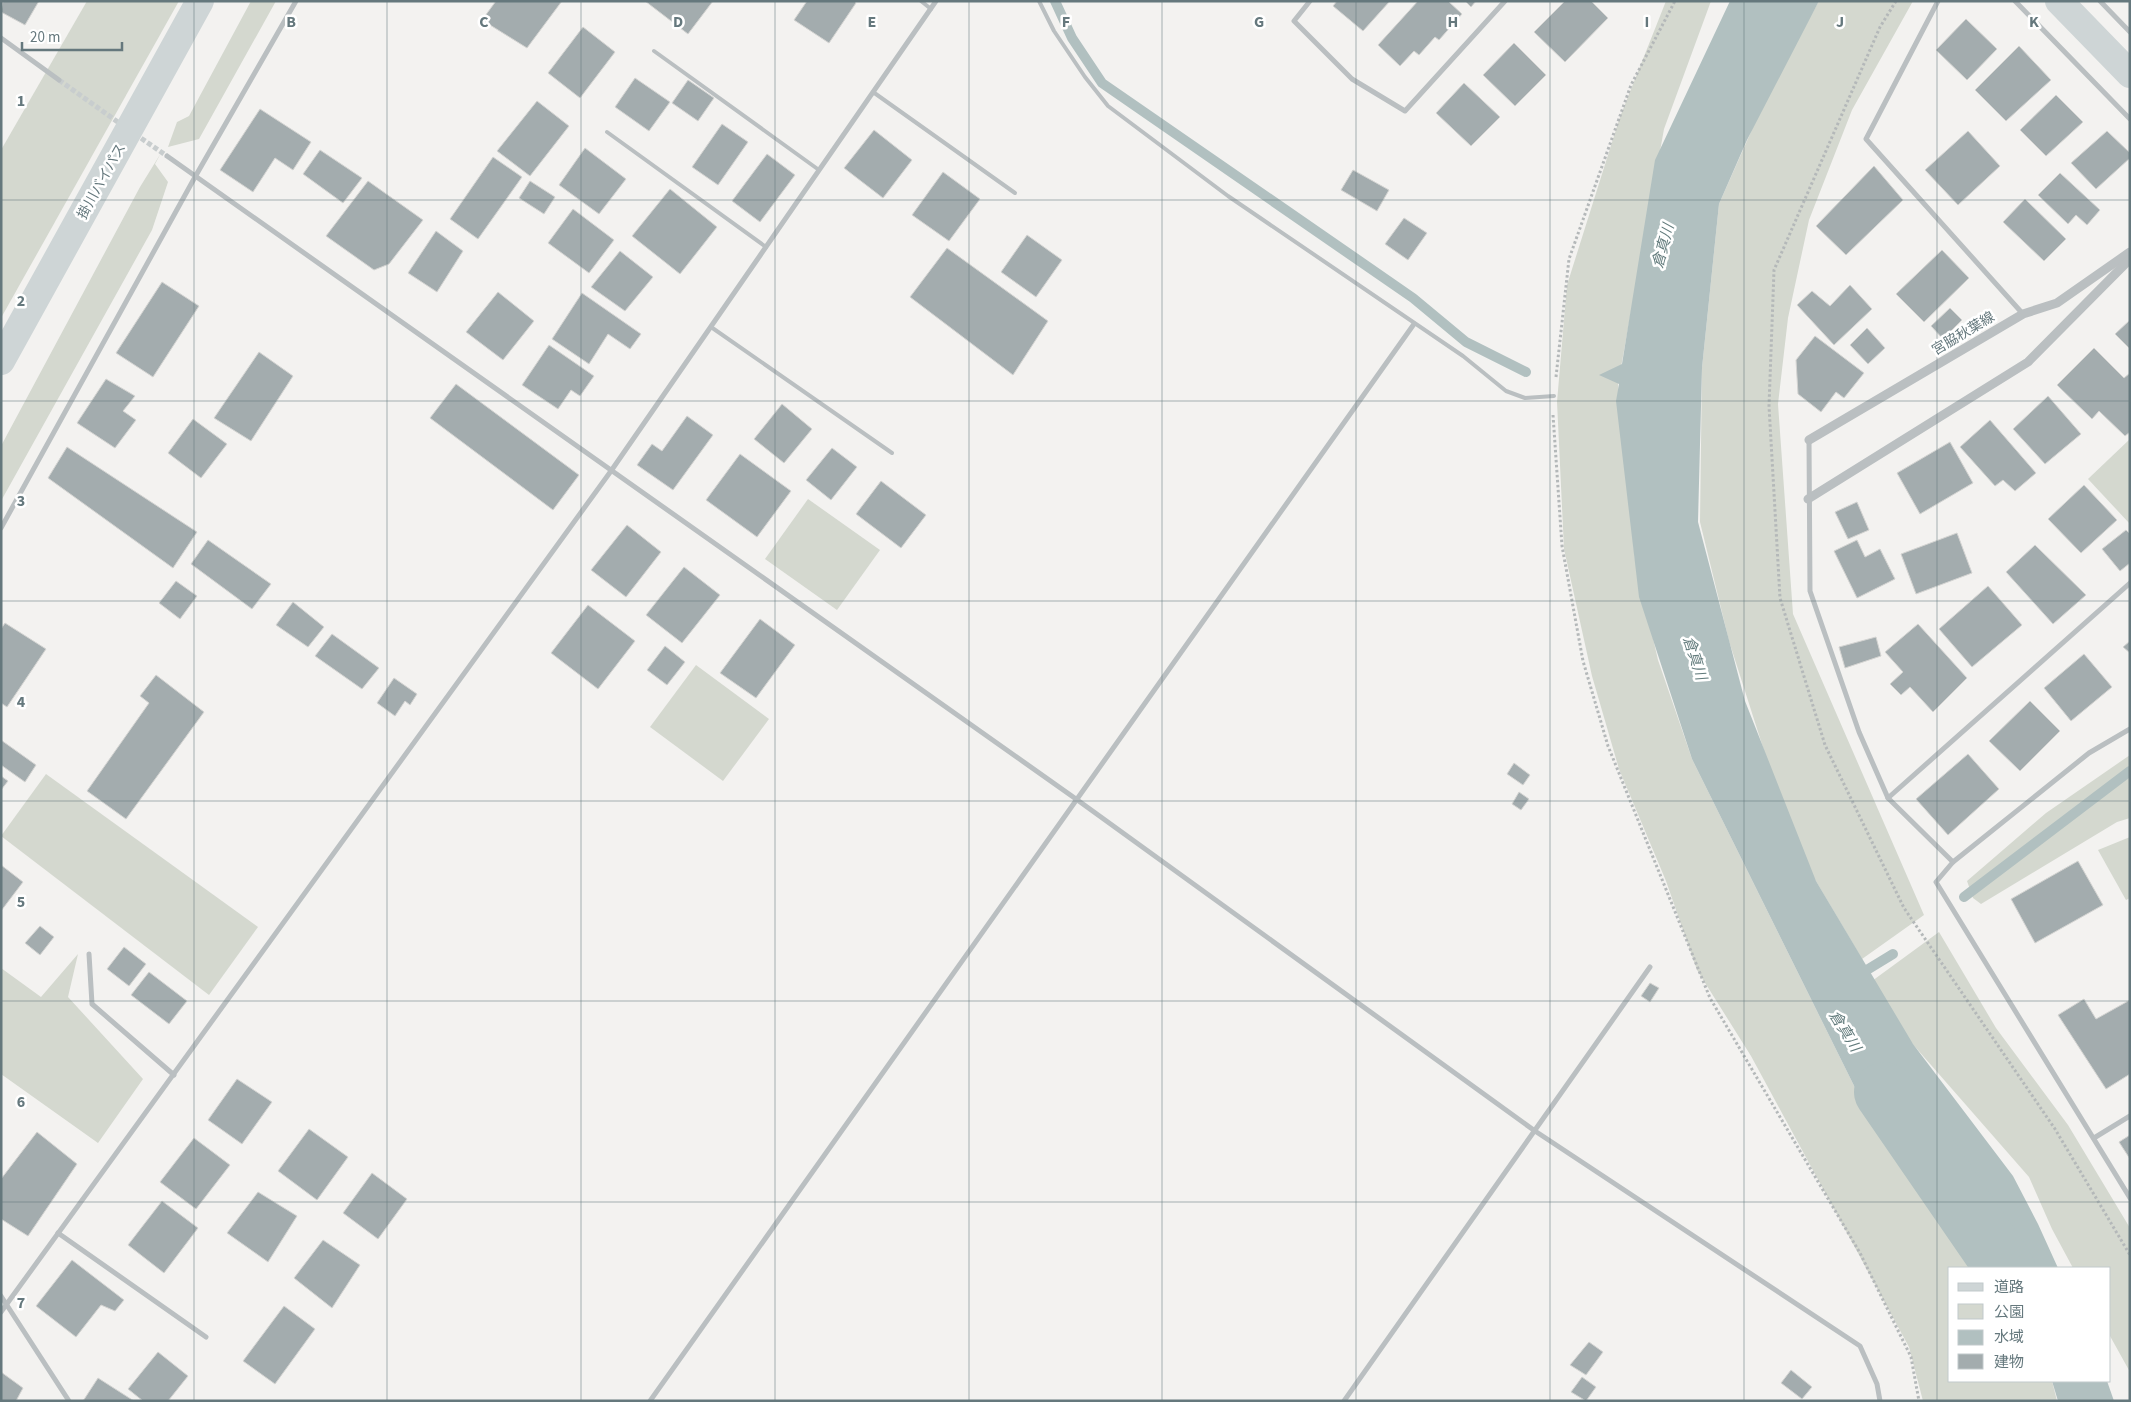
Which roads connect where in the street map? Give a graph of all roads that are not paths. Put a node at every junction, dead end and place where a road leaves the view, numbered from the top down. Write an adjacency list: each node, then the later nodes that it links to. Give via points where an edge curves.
1 (200, 1): 31 (main road, 掛川バイパス)
2 (296, 1): 23 (street)
3 (921, 1): 12 (lane)
4 (936, 1): 12 (street)
5 (1039, 1): 29 (lane, via 1064,46 1108,106 1228,196)
6 (1310, 1): 7 (street, via 1294,21 1352,79 1405,111)
7 (1505, 1)
8 (1938, 1): 28 (street, via 1866,139)
9 (2016, 1): 19 (street)
10 (2059, 1): 16 (main road)
11 (2100, 1): 13 (street)
12 (931, 9): 18 (street)
13 (2130, 32)
14 (1, 38): 17 (street)
15 (654, 51): 22 (lane)
16 (2130, 74)
17 (59, 80)
18 (873, 92): 22 (street); 24 (lane)
19 (2130, 119)
20 (607, 132): 25 (lane)
21 (167, 156): 23 (street)
22 (819, 170): 25 (street)
23 (195, 177): 35 (street); 37 (street)
24 (1015, 193)
25 (766, 247): 30 (street)
26 (2130, 252): 28 (street, 宮脇秋葉線, via 2057,303)
27 (2130, 259): 36 (street, via 2028,362)
28 (2023, 314): 33 (street, 宮脇秋葉線)
29 (1414, 324): 32 (lane, via 1463,356 1506,391 1525,398); 41 (street)
30 (711, 327): 34 (lane); 35 (street)
31 (1, 361)
32 (1554, 396)
33 (1810, 440): 36 (street)
34 (892, 453)
35 (611, 470): 41 (street); 45 (street)
36 (1808, 499): 40 (street, via 1810,591 1859,732)
37 (1, 528)
38 (2130, 583): 40 (street)
39 (2130, 729): 42 (street, via 2089,753)
40 (1888, 798): 42 (street)
41 (1076, 799): 47 (street); 56 (street)
42 (1953, 862): 48 (street, via 1936,882)
43 (88, 954): 45 (street, via 92,1004)
44 (1650, 967): 47 (street)
45 (174, 1074): 50 (street)
46 (2130, 1116): 48 (street)
47 (1535, 1131): 57 (street); 58 (street, via 1860,1346 1877,1384)
48 (2094, 1138): 49 (street)
49 (2130, 1198)
50 (58, 1233): 52 (street); 54 (street)
51 (1, 1296): 52 (street)
52 (7, 1304): 53 (street); 55 (street)
53 (1, 1312)
54 (206, 1337)
55 (69, 1401)
56 (650, 1401)
57 (1344, 1401)
58 (1880, 1401)

